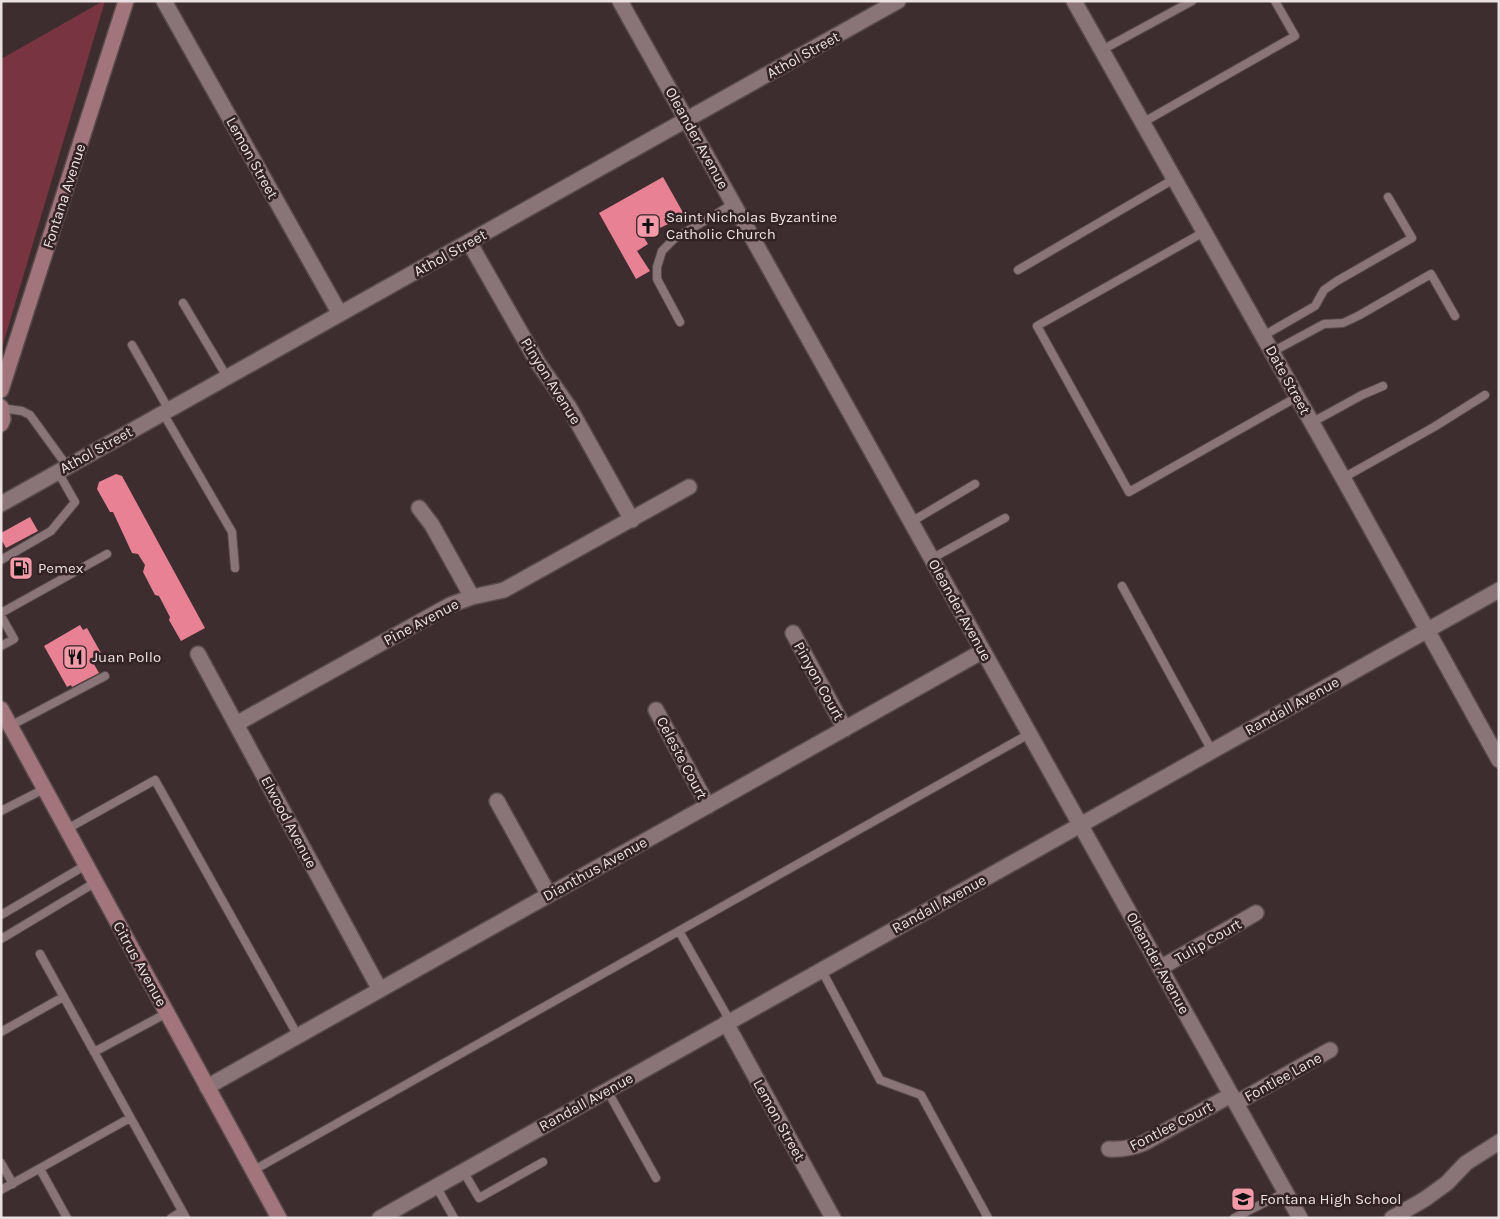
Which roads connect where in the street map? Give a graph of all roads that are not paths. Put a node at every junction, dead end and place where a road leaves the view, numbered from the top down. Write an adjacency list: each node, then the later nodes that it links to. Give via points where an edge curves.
1 (126, 1): 26 (main road, Fontana Avenue)
2 (164, 1): 18 (street, Lemon Street)
3 (620, 1): 9 (street, Oleander Avenue)
4 (898, 1): 9 (street, Athol Street)
5 (1074, 1): 8 (street, Date Street)
6 (1192, 1): 8 (lane)
7 (1275, 1): 10 (lane, via 1295,36)
8 (1102, 50): 10 (street, Date Street)
9 (686, 120): 13 (street, Oleander Avenue); 15 (street, Athol Street)
10 (1142, 123): 11 (street, Date Street)
11 (1174, 179): 14 (street, Date Street); 16 (lane)
12 (1388, 197): 21 (lane, via 1412,238 1337,281 1324,290 1315,306)
13 (734, 204): 20 (lane, via 674,239 662,250 657,279); 41 (street, Oleander Avenue)
14 (1204, 232): 21 (street, Date Street); 28 (lane, via 1037,326 1129,492)
15 (470, 242): 18 (street, Athol Street); 40 (street, Pinyon Avenue)
16 (1018, 270)
17 (184, 303): 24 (lane)
18 (340, 314): 24 (street, Athol Street)
19 (1455, 316): 23 (lane, via 1431,274 1358,316 1343,323 1324,324)
20 (680, 322)
21 (1263, 336): 23 (street, Date Street)
22 (132, 345): 30 (lane)
23 (1272, 352): 28 (street, Date Street)
24 (227, 377): 30 (street, Athol Street)
25 (1383, 386): 31 (lane)
26 (1, 390)
27 (1485, 395): 34 (lane)
28 (1296, 397): 31 (street, Date Street)
29 (1, 408): 32 (main road); 33 (lane, via 30,415)
30 (166, 412): 33 (street, Athol Street); 45 (lane, via 232,532)
31 (1311, 423): 34 (street, Date Street)
32 (1, 424)
33 (63, 469): 37 (street, Athol Street); 44 (lane, via 75,502 51,531)
34 (1343, 478): 50 (street, Date Street)
35 (975, 484): 41 (lane)
36 (689, 487): 40 (street, Pine Avenue)
37 (1, 504)
38 (419, 508): 48 (street)
39 (1005, 518): 43 (lane)
40 (632, 520): 48 (street, Pine Avenue, via 504,590)
41 (911, 522): 43 (street, Oleander Avenue)
42 (107, 554): 49 (lane)
43 (932, 559): 53 (street, Oleander Avenue)
44 (1, 560)
45 (235, 568)
46 (1122, 586): 62 (lane)
47 (1499, 590): 50 (street, Randall Avenue)
48 (472, 597): 58 (street, Pine Avenue, via 450,605)
49 (1, 615): 52 (lane, via 14,639)
50 (1427, 630): 62 (street, Randall Avenue); 63 (street, Date Street)
51 (793, 633): 60 (street, Pinyon Court)
52 (1, 646)
53 (983, 651): 60 (street, Dianthus Avenue); 61 (street, Oleander Avenue)
54 (198, 654): 58 (street, Elwood Avenue)
55 (104, 676): 59 (lane)
56 (1, 709): 59 (main road, Citrus Avenue)
57 (656, 710): 66 (street, Celeste Court)
58 (236, 724): 80 (street, Elwood Avenue)
59 (10, 726): 64 (main road, Citrus Avenue)
60 (845, 729): 66 (street, Dianthus Avenue)
61 (1029, 734): 68 (street, Oleander Avenue); 75 (lane)
62 (1212, 750): 68 (street, Randall Avenue)
63 (1499, 760)
64 (44, 789): 67 (lane); 69 (main road, Citrus Avenue)
65 (497, 801): 72 (street)
66 (708, 806): 72 (street, Dianthus Avenue)
67 (1, 812)
68 (1080, 824): 78 (street, Oleander Avenue); 79 (street, Randall Avenue)
69 (67, 830): 70 (main road, Citrus Avenue); 85 (lane, via 155,780)
70 (86, 865): 71 (main road, Citrus Avenue); 74 (lane)
71 (96, 882): 76 (lane); 82 (main road, Citrus Avenue)
72 (549, 895): 80 (street, Dianthus Avenue)
73 (1256, 913): 78 (street, Tulip Court)
74 (1, 915)
75 (679, 931): 83 (lane); 97 (lane)
76 (1, 938)
77 (40, 954): 81 (lane)
78 (1160, 968): 90 (street, Oleander Avenue)
79 (821, 969): 83 (street, Randall Avenue); 111 (lane, via 880,1080 921,1095)
80 (380, 990): 85 (street, Dianthus Avenue)
81 (63, 997): 84 (lane); 87 (lane)
82 (167, 1012): 87 (lane); 88 (main road, Citrus Avenue)
83 (728, 1022): 89 (street, Randall Avenue); 110 (street, Lemon Street)
84 (1, 1032)
85 (298, 1036): 88 (street, Dianthus Avenue)
86 (1330, 1050): 90 (street, Fontlee Lane)
87 (94, 1052): 91 (lane)
88 (207, 1087): 97 (main road, Citrus Avenue)
89 (607, 1090): 98 (street, Randall Avenue); 99 (lane)
90 (1234, 1099): 93 (street, Fontlee Court, via 1144,1143 1120,1150); 103 (street, Oleander Avenue)
91 (130, 1118): 96 (lane); 104 (lane)
92 (1499, 1142): 114 (street, via 1466,1163 1425,1199)
93 (1109, 1149)
94 (543, 1162): 98 (lane, via 479,1198)
95 (1, 1164): 100 (lane)
96 (40, 1169): 100 (lane); 105 (lane)
97 (254, 1170): 107 (main road, Citrus Avenue)
98 (462, 1172): 101 (street, Randall Avenue)
99 (656, 1178)
100 (13, 1184): 102 (lane)
101 (436, 1186): 108 (street, Randall Avenue); 109 (lane)
102 (1, 1190)
103 (1286, 1192): 112 (lane); 113 (street, Oleander Avenue)
104 (184, 1214): 106 (lane)
105 (67, 1218)
106 (170, 1218)
107 (280, 1218)
108 (380, 1218)
109 (454, 1218)
110 (833, 1218)
111 (988, 1218)
112 (1234, 1218)
113 (1300, 1218)
114 (1392, 1218)

